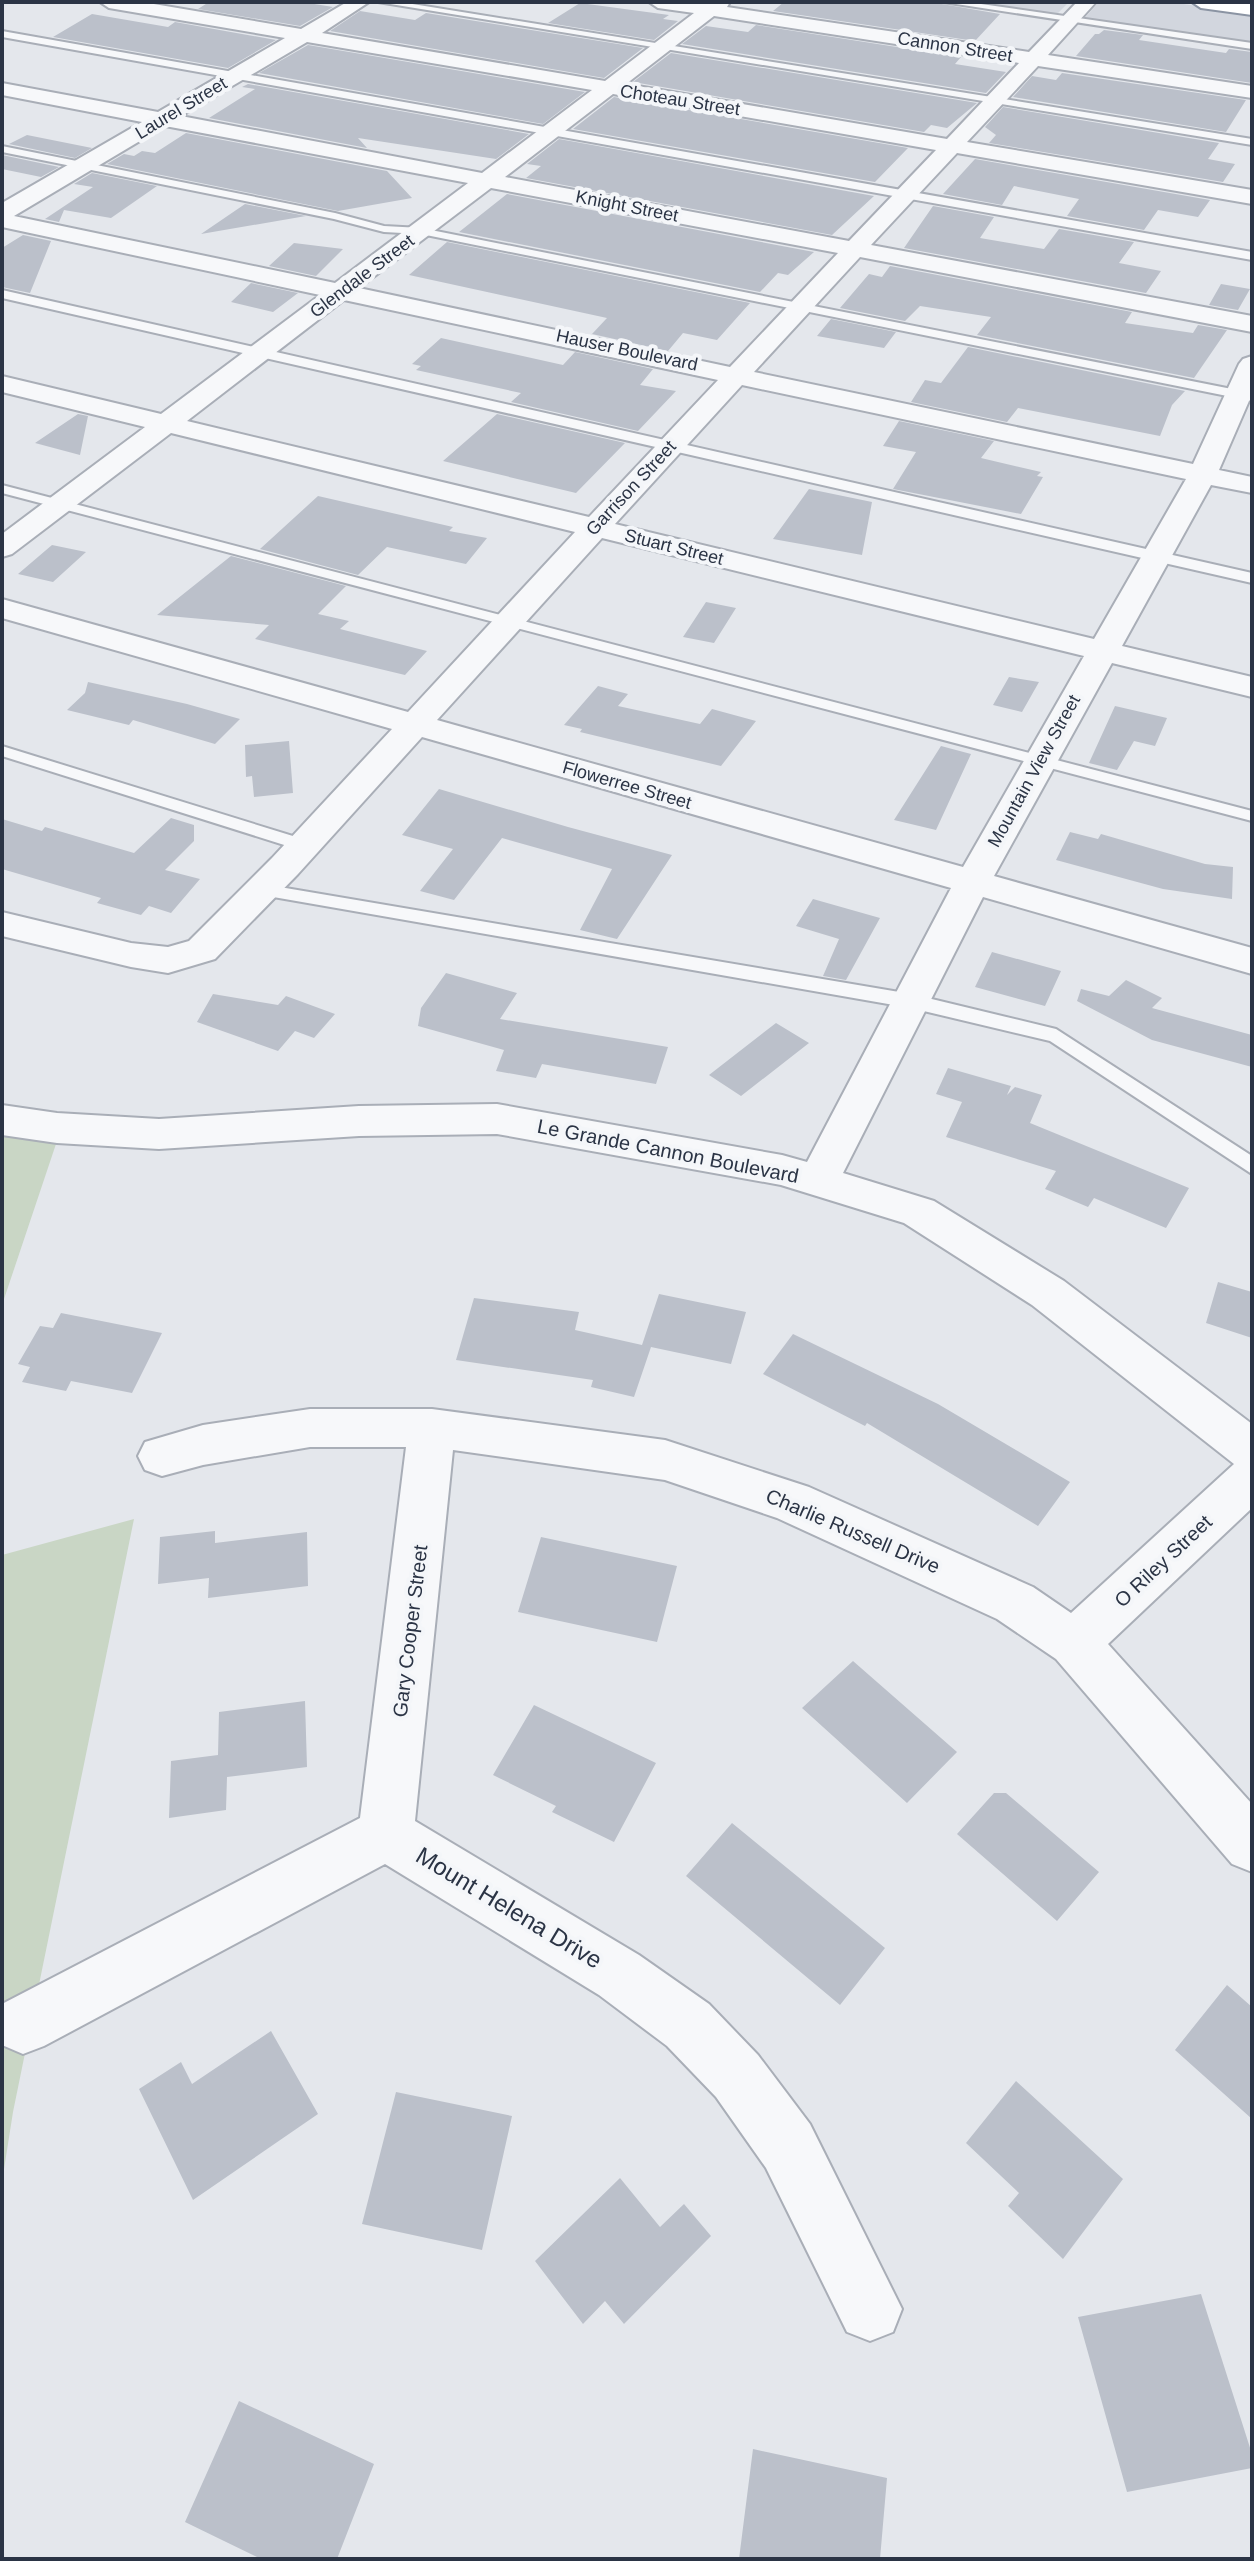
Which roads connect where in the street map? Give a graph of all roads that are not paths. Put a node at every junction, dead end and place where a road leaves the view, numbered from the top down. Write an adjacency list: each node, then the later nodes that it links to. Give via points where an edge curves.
1 (109, 2): 11 (street, Choteau Street)
2 (360, 2): 11 (street, Laurel Street)
3 (383, 2): 13 (lane)
4 (658, 2): 7 (street, Cannon Street)
5 (948, 2): 9 (lane)
6 (1201, 2): 8 (highway)
7 (716, 6): 13 (street, Glendale Street); 14 (street, Cannon Street)
8 (1252, 9)
9 (1078, 11): 12 (lane); 14 (street, Garrison Street)
10 (2, 34): 15 (lane)
11 (303, 34): 15 (street, Laurel Street); 16 (street, Choteau Street)
12 (1252, 46)
13 (663, 47): 16 (street, Glendale Street); 19 (lane)
14 (1031, 59): 18 (street, Cannon Street); 19 (street, Garrison Street)
15 (238, 74): 20 (street, Laurel Street); 21 (lane)
16 (609, 88): 21 (street, Glendale Street); 23 (street, Choteau Street)
17 (2, 89): 20 (street, Knight Street)
18 (1252, 92)
19 (993, 100): 22 (lane); 23 (street, Garrison Street)
20 (161, 120): 25 (street, Laurel Street); 26 (street, Knight Street)
21 (554, 130): 26 (street, Glendale Street); 27 (lane)
22 (1252, 142)
23 (951, 145): 27 (street, Garrison Street); 28 (street, Choteau Street)
24 (2, 149): 25 (lane)
25 (83, 166): 29 (street, Laurel Street); 31 (lane, via 384,229)
26 (488, 180): 31 (street, Glendale Street); 32 (street, Knight Street)
27 (905, 196): 32 (street, Garrison Street); 33 (lane)
28 (1252, 197)
29 (2, 213)
30 (2, 220): 34 (street, Hauser Boulevard)
31 (421, 231): 34 (street, Glendale Street); 36 (lane)
32 (856, 250): 36 (street, Garrison Street); 37 (street, Knight Street)
33 (1252, 256)
34 (343, 290): 38 (street, Glendale Street); 39 (street, Hauser Boulevard)
35 (2, 294): 38 (lane)
36 (801, 307): 39 (street, Garrison Street); 41 (lane, via 1099,369)
37 (1252, 324)
38 (259, 352): 42 (street, Glendale Street); 43 (lane)
39 (737, 374): 43 (street, Garrison Street); 44 (street, Hauser Boulevard)
40 (2, 384): 42 (street, Stuart Street)
41 (1247, 385): 44 (street, Mountain View Street)
42 (167, 424): 47 (street, Glendale Street); 48 (street, Stuart Street)
43 (670, 446): 48 (street, Garrison Street); 50 (lane)
44 (1203, 474): 45 (street, Hauser Boulevard); 50 (street, Mountain View Street)
45 (1252, 485)
46 (2, 489): 47 (lane)
47 (60, 504): 49 (street, Glendale Street); 53 (lane)
48 (594, 528): 53 (street, Garrison Street); 54 (street, Stuart Street)
49 (2, 548)
50 (1156, 556): 51 (lane); 54 (street, Mountain View Street)
51 (1252, 578)
52 (2, 608): 56 (street, Flowerree Street)
53 (509, 621): 56 (street, Garrison Street); 58 (lane)
54 (1101, 651): 55 (street, Stuart Street); 58 (street, Mountain View Street)
55 (1252, 687)
56 (411, 725): 60 (street, Garrison Street); 61 (street, Flowerree Street)
57 (2, 751): 60 (lane)
58 (1040, 761): 59 (lane); 61 (street, Mountain View Street)
59 (1252, 816)
60 (303, 845): 62 (street, Garrison Street)
61 (973, 881): 64 (street, Flowerree Street); 65 (street, Mountain View Street)
62 (262, 890): 63 (street, Garrison Street, via 202,950 168,960); 65 (lane)
63 (2, 924)
64 (1252, 961)
65 (911, 1001): 67 (lane, via 1056,1036); 68 (street, Mountain View Street)
66 (2, 1120): 68 (street, Le Grande Cannon Boulevard, via 159,1134 359,1121 497,1119)
67 (1252, 1166)
68 (819, 1180): 70 (street, Le Grande Cannon Boulevard, via 919,1212 1048,1293)
69 (432, 1428): 71 (street, Charlie Russell Drive, via 310,1428); 73 (street, Charlie Russell Drive, via 665,1460 792,1502 1015,1603); 74 (street, Gary Cooper Street)
70 (1252, 1451)
71 (162, 1456)
72 (1252, 1478): 73 (street, O Riley Street)
73 (1074, 1643): 75 (street, Charlie Russell Drive)
74 (386, 1834): 76 (street); 77 (street, Mount Helena Drive, via 619,1975 688,2025 737,2076 788,2146)
75 (1252, 1845)
76 (23, 2025)
77 (870, 2309)

